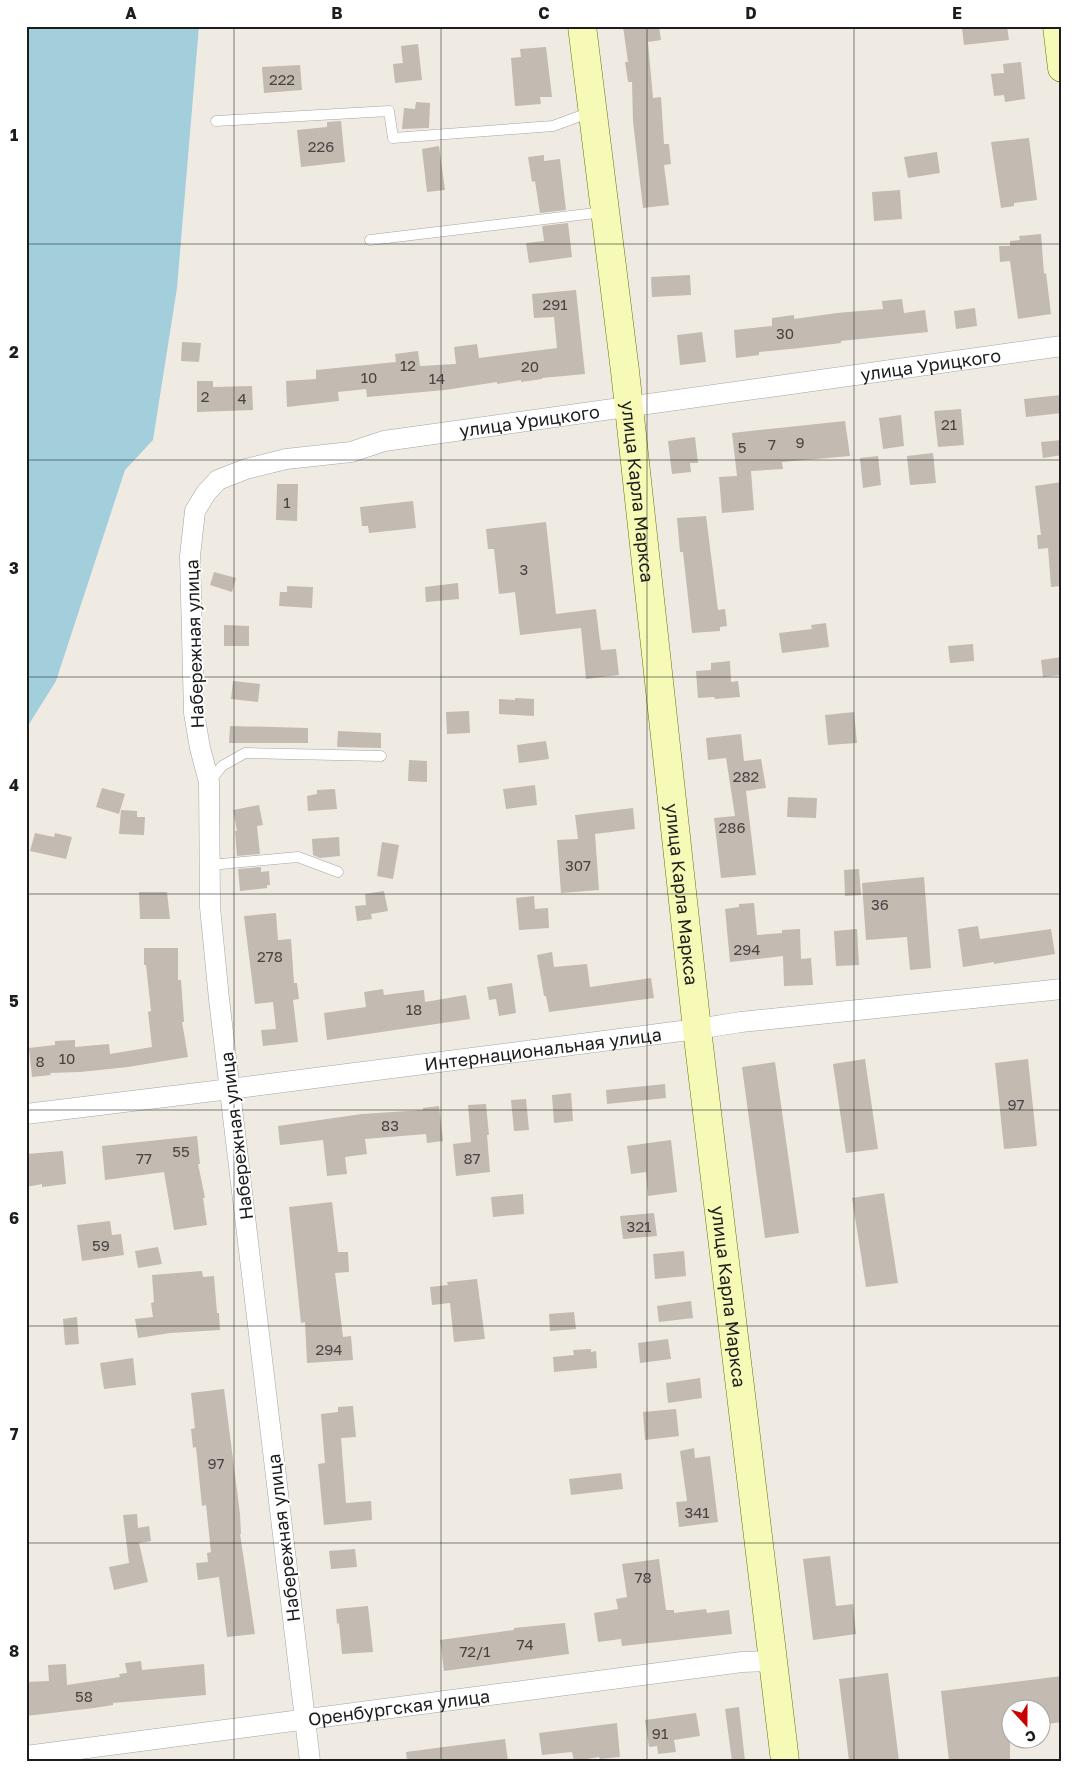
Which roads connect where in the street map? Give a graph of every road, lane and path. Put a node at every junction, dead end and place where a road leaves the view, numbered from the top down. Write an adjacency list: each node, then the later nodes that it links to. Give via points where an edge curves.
1 (582, 26): 4 (main road, улица Карла Маркса)
2 (1057, 26): 3 (main road)
3 (1062, 68)
4 (592, 112): 5 (lane, via 553,126 393,138 389,111); 6 (main road, улица Карла Маркса)
5 (216, 121)
6 (605, 211): 7 (lane); 9 (main road, улица Карла Маркса)
7 (370, 240)
8 (1062, 346): 9 (street, улица Урицкого)
9 (629, 407): 10 (street, улица Урицкого, via 384,441 351,452 286,459 218,480); 16 (main road, улица Карла Маркса)
10 (195, 511): 12 (street, Набережная улица, via 190,556 194,713)
11 (381, 756): 12 (lane, via 245,753 222,766)
12 (209, 782): 13 (street, Набережная улица)
13 (210, 865): 14 (lane, via 298,858); 17 (street, Набережная улица, via 210,908)
14 (338, 872)
15 (1062, 989): 16 (street, Интернациональная улица)
16 (697, 1029): 17 (street, Интернациональная улица); 19 (main road, улица Карла Маркса)
17 (230, 1089): 18 (street, Интернациональная улица); 20 (street, Набережная улица)
18 (26, 1114)
19 (773, 1661): 20 (street, Оренбургская улица, via 742,1662); 23 (main road, улица Карла Маркса)
20 (304, 1719): 21 (street, Оренбургская улица); 22 (street, Набережная улица)
21 (26, 1756)
22 (310, 1761)
23 (785, 1761)

